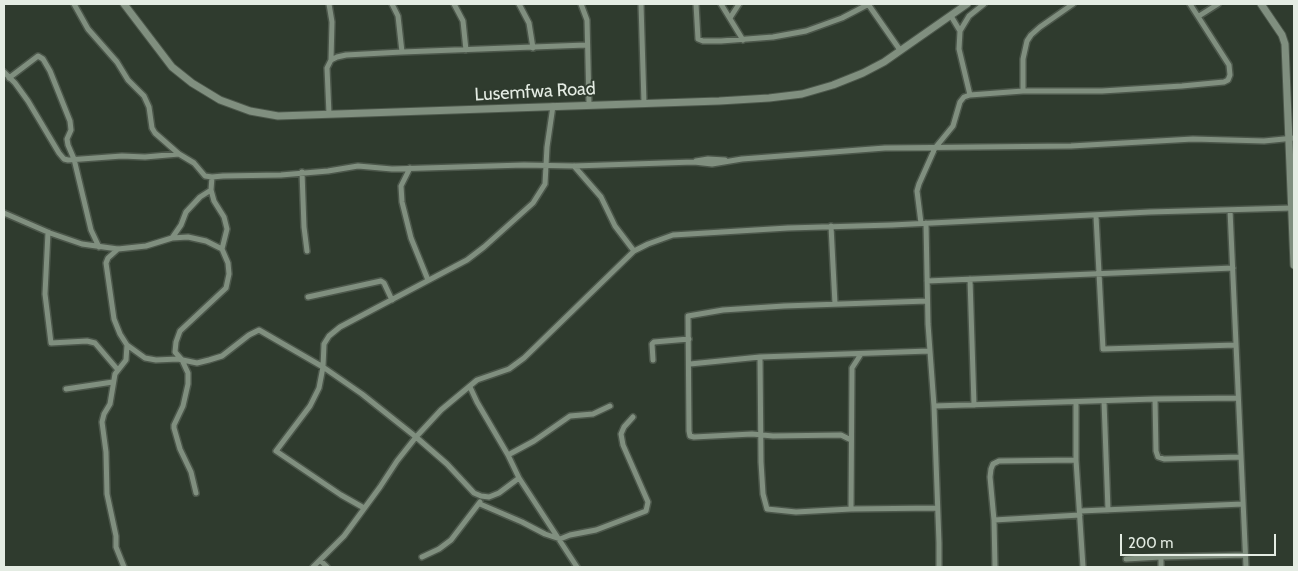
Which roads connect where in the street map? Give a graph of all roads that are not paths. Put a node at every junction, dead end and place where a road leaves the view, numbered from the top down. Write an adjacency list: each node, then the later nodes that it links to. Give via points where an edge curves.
1 (74, 4): 41 (street, via 88,29 144,96 155,133)
2 (124, 4): 38 (street, Lusemfwa Road, via 172,67 220,100 250,112 278,116)
3 (329, 4): 29 (street)
4 (392, 4): 28 (street, via 398,16)
5 (454, 4): 26 (street, via 463,21)
6 (519, 4): 25 (street, via 529,23)
7 (581, 4): 24 (street, via 586,20)
8 (641, 4): 35 (street)
9 (696, 4): 23 (street, via 698,39)
10 (721, 4): 21 (street)
11 (739, 4): 21 (street)
12 (869, 4): 23 (street, via 806,32); 27 (street)
13 (967, 4): 19 (street, Lusemfwa Road)
14 (984, 4): 22 (street, via 969,16)
15 (1073, 4): 33 (street, via 1040,27 1027,41 1023,59)
16 (1190, 4): 20 (street)
17 (1218, 4): 20 (street)
18 (1261, 4): 32 (street, via 1285,41)
19 (951, 16): 22 (street); 27 (street, Lusemfwa Road)
20 (1199, 16): 33 (street, via 1229,66 1229,78 1224,82 1102,91)
21 (730, 18): 23 (street)
22 (960, 31): 34 (street, via 959,50)
23 (743, 40)
24 (586, 45): 25 (street); 36 (street)
25 (533, 48): 26 (street)
26 (466, 50): 28 (street)
27 (900, 50): 35 (street, Lusemfwa Road, via 863,73 802,94)
28 (402, 52): 29 (street, via 346,55)
29 (331, 60): 38 (street, via 327,68)
30 (4, 72): 31 (street)
31 (10, 78): 42 (street, via 62,157); 42 (street, via 34,58 43,58 70,121 67,139)
32 (1291, 87): 39 (street)
33 (1023, 91): 34 (street)
34 (970, 95): 40 (street, via 960,102 953,126)
35 (644, 103): 36 (street, Lusemfwa Road)
36 (589, 104): 37 (street, Lusemfwa Road)
37 (553, 106): 38 (street, Lusemfwa Road); 43 (street)
38 (329, 114)
39 (1292, 138): 40 (street, via 1264,141 1193,138 1071,146); 49 (street)
40 (935, 148): 44 (street, via 885,148 728,160 712,164); 54 (street, via 917,191)
41 (179, 154): 42 (street); 47 (street)
42 (74, 160): 58 (street, via 91,230)
43 (546, 166): 44 (street); 45 (street); 67 (street, via 545,184 533,203 467,260)
44 (574, 166): 62 (street, via 601,198 615,226)
45 (410, 168): 46 (street, via 358,166); 67 (street, via 402,186 402,202 411,238)
46 (302, 172): 47 (street); 61 (street)
47 (212, 178): 48 (street)
48 (211, 190): 57 (street, via 186,212); 60 (street, via 227,229)
49 (1293, 194): 50 (street)
50 (1292, 208): 51 (street); 63 (street)
51 (1230, 210): 53 (street); 64 (street)
52 (4, 213): 56 (street)
53 (1096, 216): 54 (street); 65 (street)
54 (923, 223): 55 (street); 68 (street)
55 (831, 226): 62 (street, via 673,235); 72 (street)
56 (48, 232): 58 (street); 83 (street, via 45,294 51,343 95,343)
57 (172, 238): 59 (street, via 146,246); 60 (street, via 206,240)
58 (99, 247): 59 (street)
59 (118, 249): 74 (street, via 108,258 106,272 114,319)
60 (222, 249): 79 (street, via 228,263 226,288 180,331 176,352)
61 (307, 251)
62 (634, 251): 85 (street, via 524,358 509,369 476,380)
63 (1294, 265)
64 (1233, 268): 65 (street); 75 (street)
65 (1099, 274): 66 (street); 75 (street, via 1103,350)
66 (970, 279): 68 (street); 91 (street)
67 (428, 280): 70 (street)
68 (927, 281): 71 (street)
69 (308, 297): 70 (street, via 380,281)
70 (392, 300): 82 (street, via 358,316 329,336 324,344)
71 (927, 301): 72 (street); 76 (street)
72 (835, 304): 73 (street, via 690,315)
73 (689, 339): 80 (street, via 654,342); 81 (street)
74 (127, 345): 79 (street, via 152,360); 83 (street, via 126,360)
75 (1236, 345): 87 (street)
76 (929, 351): 77 (street); 93 (street)
77 (861, 354): 78 (street); 95 (street, via 852,368)
78 (760, 357): 81 (street); 96 (street)
79 (182, 360): 82 (street, via 197,363 222,356 259,330); 104 (street, via 188,373 188,384 174,428)
80 (653, 360)
81 (690, 364): 96 (street, via 690,436)
82 (323, 367): 98 (street); 108 (street, via 319,388 310,406 276,451)
83 (118, 370): 84 (street)
84 (113, 382): 86 (street); 120 (street, via 110,404 102,422 107,494 116,547)
85 (470, 386): 98 (street); 100 (street)
86 (66, 389)
87 (1238, 398): 88 (street); 101 (street)
88 (1155, 399): 89 (street); 101 (street, via 1158,457)
89 (1104, 401): 90 (street); 111 (street)
90 (1076, 402): 91 (street); 102 (street)
91 (974, 405): 93 (street)
92 (610, 406): 100 (street, via 593,414 570,416)
93 (934, 406): 109 (street)
94 (633, 417): 114 (street, via 621,434 648,502 646,511)
95 (852, 427): 97 (street); 99 (street)
96 (761, 435): 97 (street); 110 (street, via 762,481 767,509 796,512)
97 (841, 435): 99 (street)
98 (416, 437): 105 (street, via 474,493); 108 (street)
99 (851, 440): 110 (street)
100 (508, 455): 103 (street)
101 (1240, 457): 107 (street)
102 (1076, 460): 112 (street); 113 (street, via 999,461 994,464 990,477)
103 (519, 478): 105 (street); 114 (street)
104 (196, 493)
105 (485, 497): 106 (street)
106 (480, 504): 114 (street); 116 (street, via 451,540)
107 (1243, 504): 111 (street); 115 (street)
108 (364, 508): 119 (street)
109 (937, 508): 110 (street); 124 (street)
110 (851, 509)
111 (1108, 510): 112 (street)
112 (1080, 513): 113 (street); 126 (street)
113 (994, 520): 125 (street)
114 (560, 539): 123 (street)
115 (1246, 555): 117 (street); 128 (street)
116 (422, 557)
117 (1161, 557): 118 (street); 127 (street)
118 (1126, 559)
119 (321, 561): 121 (street); 122 (street)
120 (124, 567)
121 (313, 567)
122 (327, 567)
123 (577, 567)
124 (939, 567)
125 (995, 567)
126 (1083, 567)
127 (1161, 567)
128 (1246, 567)

